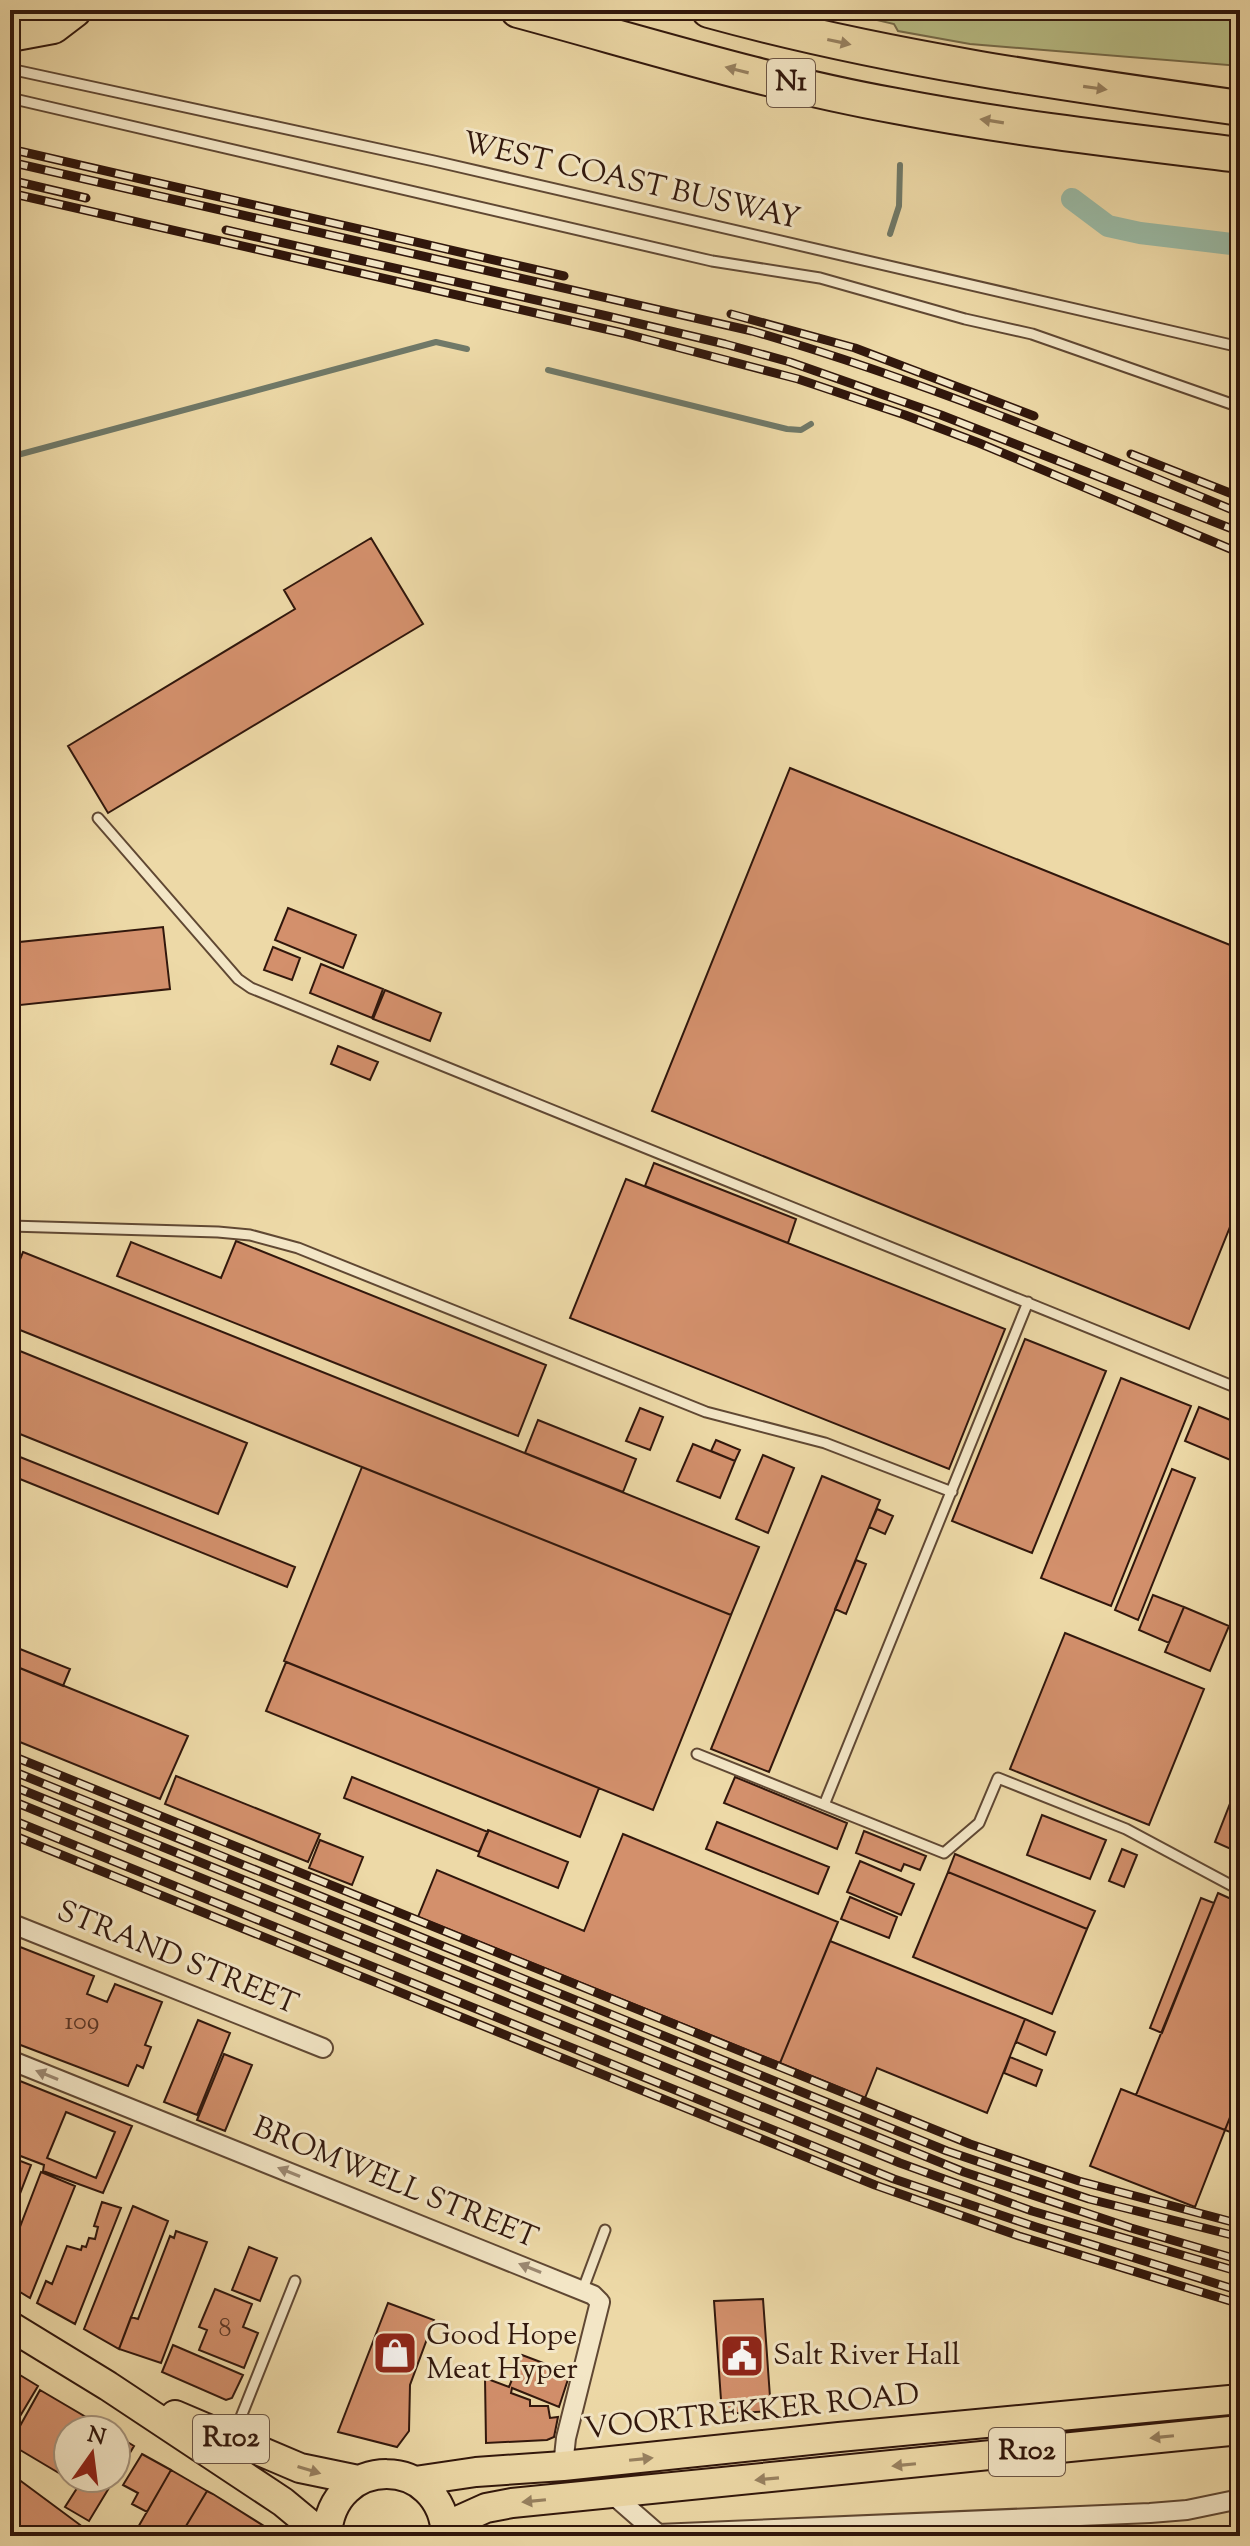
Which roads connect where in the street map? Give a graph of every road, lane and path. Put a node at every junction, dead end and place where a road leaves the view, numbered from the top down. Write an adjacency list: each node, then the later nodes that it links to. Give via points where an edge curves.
1 (44, 10): 5 (highway)
2 (74, 10): 6 (highway, via 53,26)
3 (518, 10): 10 (highway, N1, one-way to 3, via 896,106 712,64)
4 (709, 10): 9 (highway, N1, one-way to 9, via 1004,75)
5 (10, 21)
6 (10, 34)
7 (10, 69): 11 (lane, WEST COAST BUSWAY)
8 (10, 98): 12 (lane, via 712,261 820,278 1032,334)
9 (1240, 108)
10 (1240, 155)
11 (1240, 347)
12 (1240, 407)
13 (98, 818): 15 (lane, via 251,988)
14 (10, 1226): 17 (lane, via 218,1232 269,1239 706,1412 825,1443)
15 (1028, 1302): 16 (lane); 17 (lane)
16 (1240, 1389)
17 (952, 1492): 19 (lane)
18 (697, 1754): 19 (lane)
19 (824, 1805): 20 (lane, via 944,1853 979,1823 998,1778 1126,1829)
20 (1240, 1890)
21 (10, 1923): 22 (street, STRAND STREET)
22 (323, 2048)
23 (10, 2060): 26 (street, BROMWELL STREET, one-way to 23)
24 (605, 2230): 26 (lane)
25 (295, 2281): 31 (lane)
26 (583, 2289): 32 (street, via 600,2302)
27 (10, 2326): 28 (main road, R102)
28 (108, 2386): 31 (main road, R102); 41 (main road, R102)
29 (1240, 2399): 32 (main road, VOORTREKKER ROAD / R102, one-way to 29)
30 (1240, 2430): 35 (main road, R102, one-way to 35)
31 (232, 2440): 33 (main road, R102, one-way to 33, via 300,2468)
32 (563, 2466): 34 (main road, VOORTREKKER ROAD / R102)
33 (358, 2480): 34 (main road, R102, via 392,2473); 41 (main road, R102, via 334,2504)
34 (415, 2481): 39 (main road, R102, via 435,2500)
35 (611, 2493): 39 (main road, R102, one-way to 39, via 486,2508); 40 (street)
36 (1240, 2499): 37 (street)
37 (1071, 2526): 38 (street)
38 (915, 2530): 40 (street)
39 (446, 2531)
40 (658, 2534)
41 (326, 2536)

